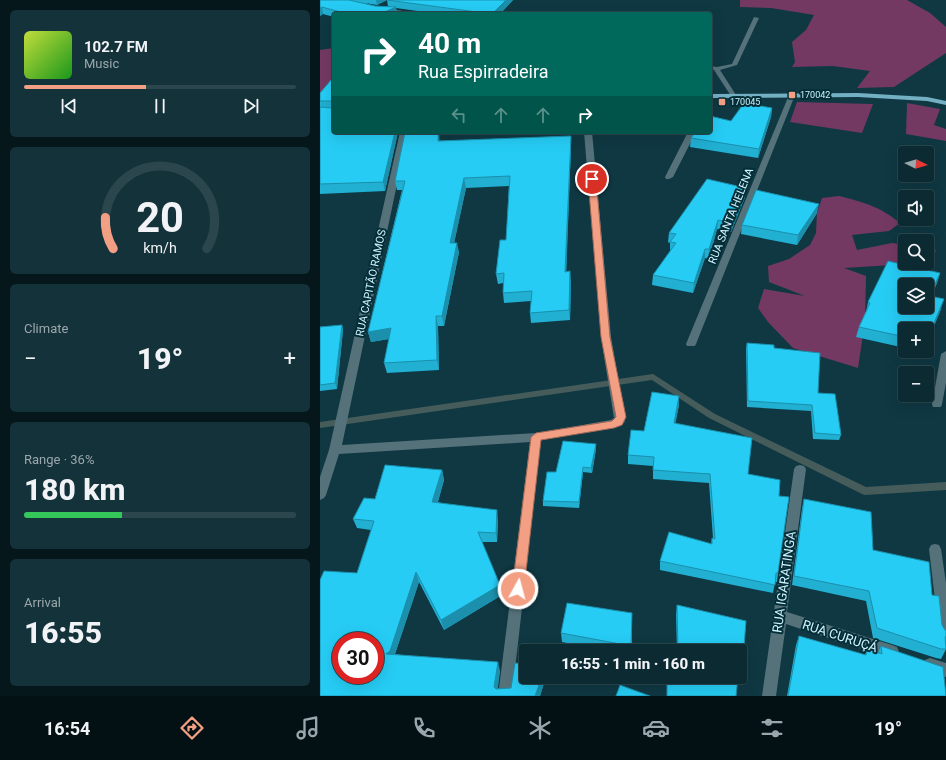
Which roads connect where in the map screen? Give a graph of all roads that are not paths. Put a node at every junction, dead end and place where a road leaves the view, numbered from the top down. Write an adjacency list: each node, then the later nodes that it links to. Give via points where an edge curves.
1 (390, 2): 2 (street, via 378,9)
2 (397, 12)
3 (756, 18): 4 (street, via 734,65)
4 (713, 67): 5 (street)
5 (733, 95): 6 (main road); 7 (main road)
6 (792, 95): 8 (main road, via 893,97); 13 (street, RUA SANTA HELENA)
7 (712, 96)
8 (946, 103)
9 (404, 134): 17 (street, RUA CAPITÃO RAMOS)
10 (588, 134): 16 (street, via 606,337 621,417 618,422)
11 (691, 134): 12 (street)
12 (669, 177)
13 (691, 344)
14 (946, 354): 15 (street)
15 (937, 404)
16 (536, 437): 17 (street); 24 (street)
17 (335, 450): 19 (street, RUA CAPITÃO RAMOS)
18 (800, 469): 21 (street, RUA IGARATINGA)
19 (320, 495)
20 (935, 549): 22 (street)
21 (780, 616): 23 (street, RUA CURUÇÁ); 25 (street, RUA IGARATINGA)
22 (946, 634)
23 (946, 670)
24 (505, 696)
25 (769, 696)

